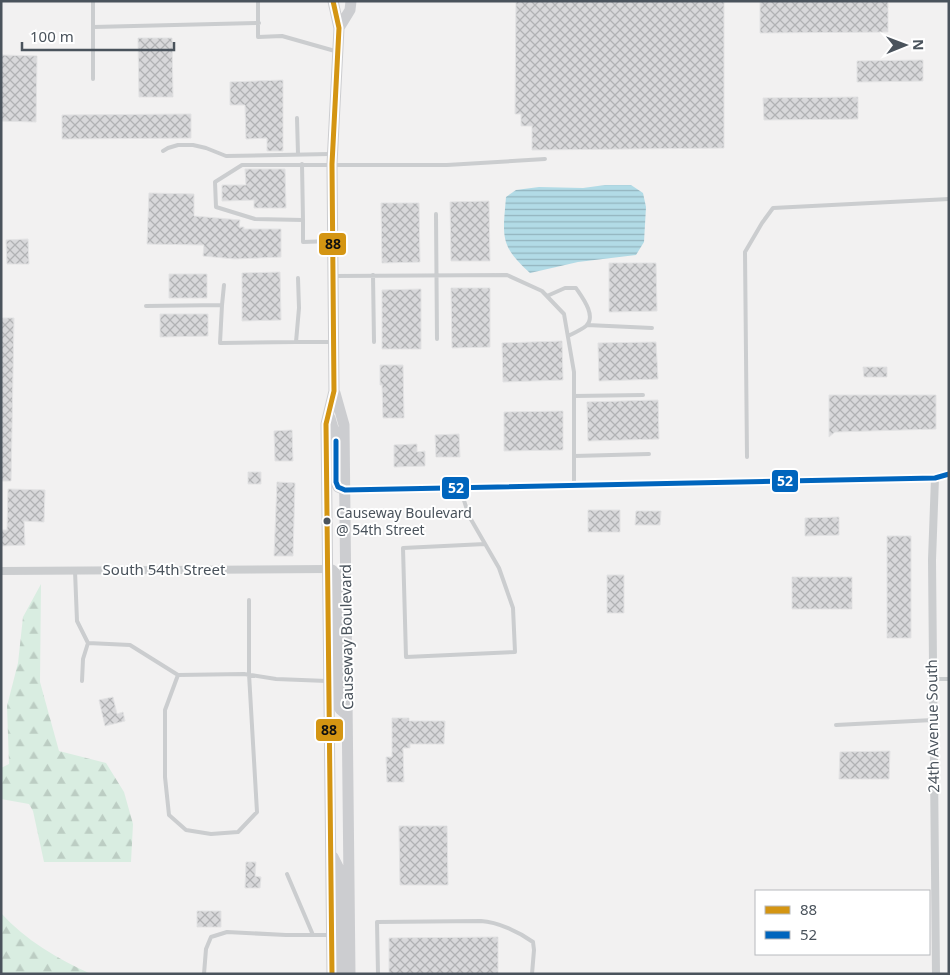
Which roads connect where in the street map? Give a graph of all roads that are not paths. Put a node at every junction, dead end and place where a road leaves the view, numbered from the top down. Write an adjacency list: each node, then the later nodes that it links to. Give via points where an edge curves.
1 (93, 1): 6 (lane)
2 (258, 1): 5 (lane)
3 (333, 1): 7 (main road, Causeway Boulevard)
4 (351, 1): 7 (main road, Causeway Boulevard, via 350,10)
5 (259, 23): 6 (lane); 8 (lane, via 258,37 282,36)
6 (93, 27): 9 (lane)
7 (339, 28): 8 (main road, Causeway Boulevard)
8 (337, 51): 13 (main road, Causeway Boulevard)
9 (92, 79)
10 (297, 118): 12 (lane)
11 (163, 151): 12 (lane, via 178,145 192,145 226,156)
12 (298, 154): 13 (lane)
13 (332, 159): 14 (lane, via 447,165); 15 (lane); 19 (main road, Causeway Boulevard)
14 (545, 159)
15 (302, 164): 18 (lane); 18 (lane, via 242,165 215,182 216,207 256,219)
16 (949, 199): 41 (lane, via 773,208 745,252)
17 (436, 214): 21 (lane)
18 (303, 220): 19 (lane, via 303,242)
19 (333, 241): 22 (main road, Causeway Boulevard)
20 (373, 275): 21 (lane); 22 (lane); 34 (lane)
21 (436, 275): 25 (lane, via 507,275); 31 (lane)
22 (333, 276): 33 (main road, Causeway Boulevard)
23 (298, 278): 32 (lane)
24 (224, 285): 27 (lane)
25 (548, 296): 28 (lane, via 565,288 576,288 590,315); 30 (lane, via 564,314)
26 (146, 306): 27 (lane)
27 (222, 306): 32 (lane, via 220,344)
28 (586, 325): 29 (lane); 30 (lane)
29 (652, 328)
30 (568, 336): 36 (lane)
31 (436, 339)
32 (296, 342): 33 (lane)
33 (334, 342): 35 (main road, Causeway Boulevard)
34 (374, 342)
35 (334, 392): 38 (main road, Causeway Boulevard); 46 (main road, Causeway Boulevard, via 344,425)
36 (574, 396): 37 (lane); 40 (lane)
37 (644, 396)
38 (328, 414): 46 (main road, via 336,438 336,482); 48 (main road, Causeway Boulevard)
39 (649, 454): 40 (lane)
40 (574, 456): 44 (lane)
41 (748, 457)
42 (948, 476): 43 (street)
43 (935, 478): 44 (street); 55 (street, 24th Avenue South)
44 (574, 485): 45 (street)
45 (460, 488): 46 (street); 47 (lane, via 469,516)
46 (345, 490): 59 (main road, Causeway Boulevard)
47 (485, 544): 47 (lane, via 499,568 513,608 515,652 406,657 404,548)
48 (328, 569): 50 (street, South 54th Street); 58 (main road, Causeway Boulevard); 59 (main road, via 335,573 340,709)
49 (1, 571): 50 (street, South 54th Street)
50 (75, 571): 52 (lane, via 77,621)
51 (249, 600): 53 (lane)
52 (88, 643): 54 (lane, via 130,644); 57 (lane)
53 (249, 674): 54 (lane); 54 (lane, via 257,812 238,832 211,834 186,830 169,815 165,777 165,710); 58 (lane, via 276,679)
54 (178, 675)
55 (932, 679): 56 (lane); 60 (street, 24th Avenue South)
56 (949, 679)
57 (82, 681)
58 (329, 681): 62 (main road, Causeway Boulevard)
59 (348, 715): 69 (main road, Causeway Boulevard)
60 (933, 720): 61 (lane); 72 (street, 24th Avenue South)
61 (836, 725)
62 (331, 853): 65 (main road, Causeway Boulevard); 68 (main road, via 340,871)
63 (287, 874): 64 (lane)
64 (313, 935): 65 (lane); 66 (lane, via 227,932 211,937 206,949)
65 (332, 935): 67 (main road, Causeway Boulevard)
66 (204, 974)
67 (332, 974)
68 (341, 974)
69 (350, 974)
70 (378, 974): 71 (lane, via 377,922 481,921 496,923 533,942)
71 (532, 974)
72 (936, 974)

